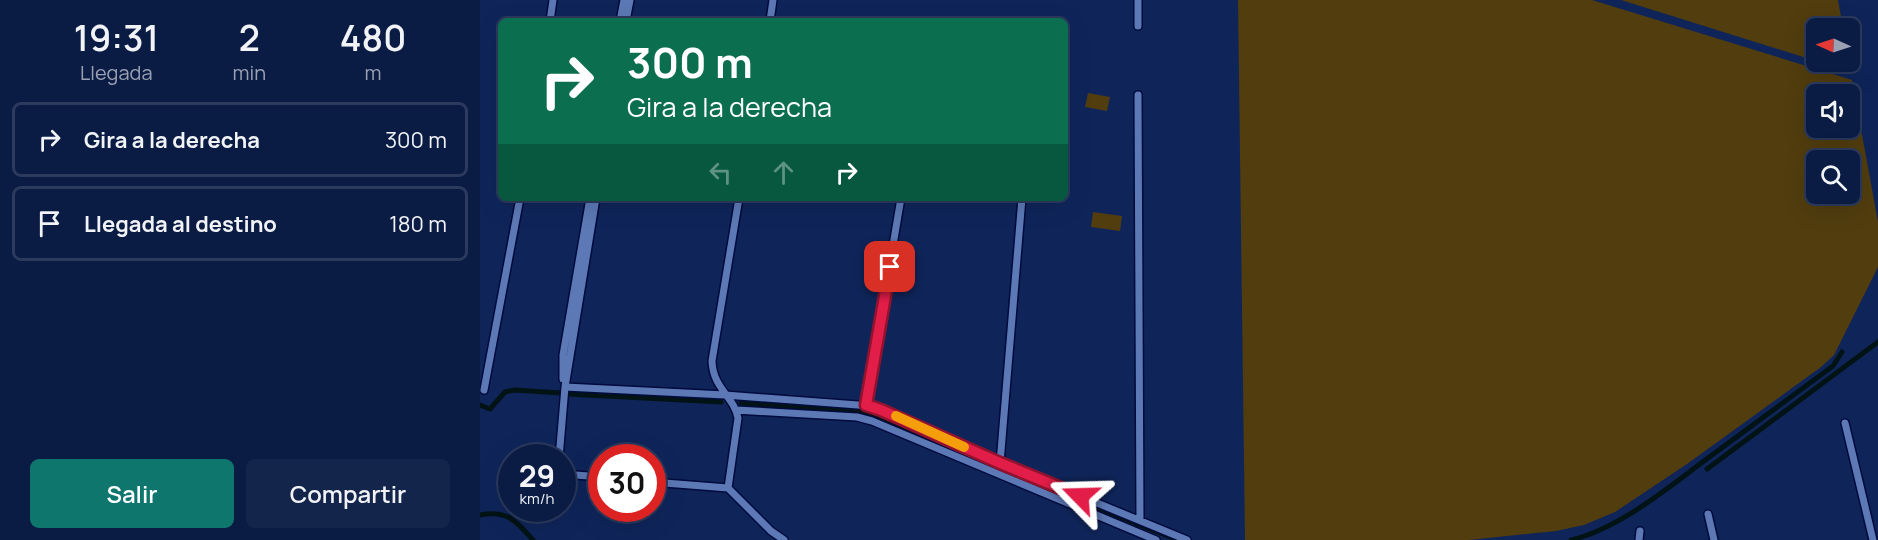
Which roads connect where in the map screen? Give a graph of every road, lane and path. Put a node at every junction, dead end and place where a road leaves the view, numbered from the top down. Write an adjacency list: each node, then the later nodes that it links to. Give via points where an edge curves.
1 (553, 0): 6 (street)
2 (624, 0): 7 (street)
3 (630, 0): 8 (street)
4 (773, 0): 9 (street)
5 (1138, 0): 10 (street)
6 (550, 18)
7 (621, 18)
8 (627, 18)
9 (770, 18)
10 (1138, 26)
11 (1138, 95): 29 (street)
12 (519, 201): 19 (street)
13 (589, 201): 18 (street, via 562,355)
14 (596, 201): 18 (street)
15 (739, 201): 20 (street, via 712,362)
16 (900, 201): 21 (street)
17 (1022, 201): 25 (street)
18 (565, 387): 20 (street); 24 (street)
19 (484, 390)
20 (724, 395): 21 (street); 22 (street)
21 (866, 405): 25 (street)
22 (736, 410): 27 (street, via 738,421); 32 (street, via 867,419)
23 (1845, 423): 36 (street)
24 (560, 444)
25 (1000, 463): 29 (street)
26 (666, 483): 27 (street)
27 (728, 488): 31 (street)
28 (1708, 514): 35 (street)
29 (1140, 520): 33 (street)
30 (1640, 531): 34 (street)
31 (784, 540)
32 (1156, 540)
33 (1187, 540)
34 (1639, 540)
35 (1714, 540)
36 (1873, 540)

